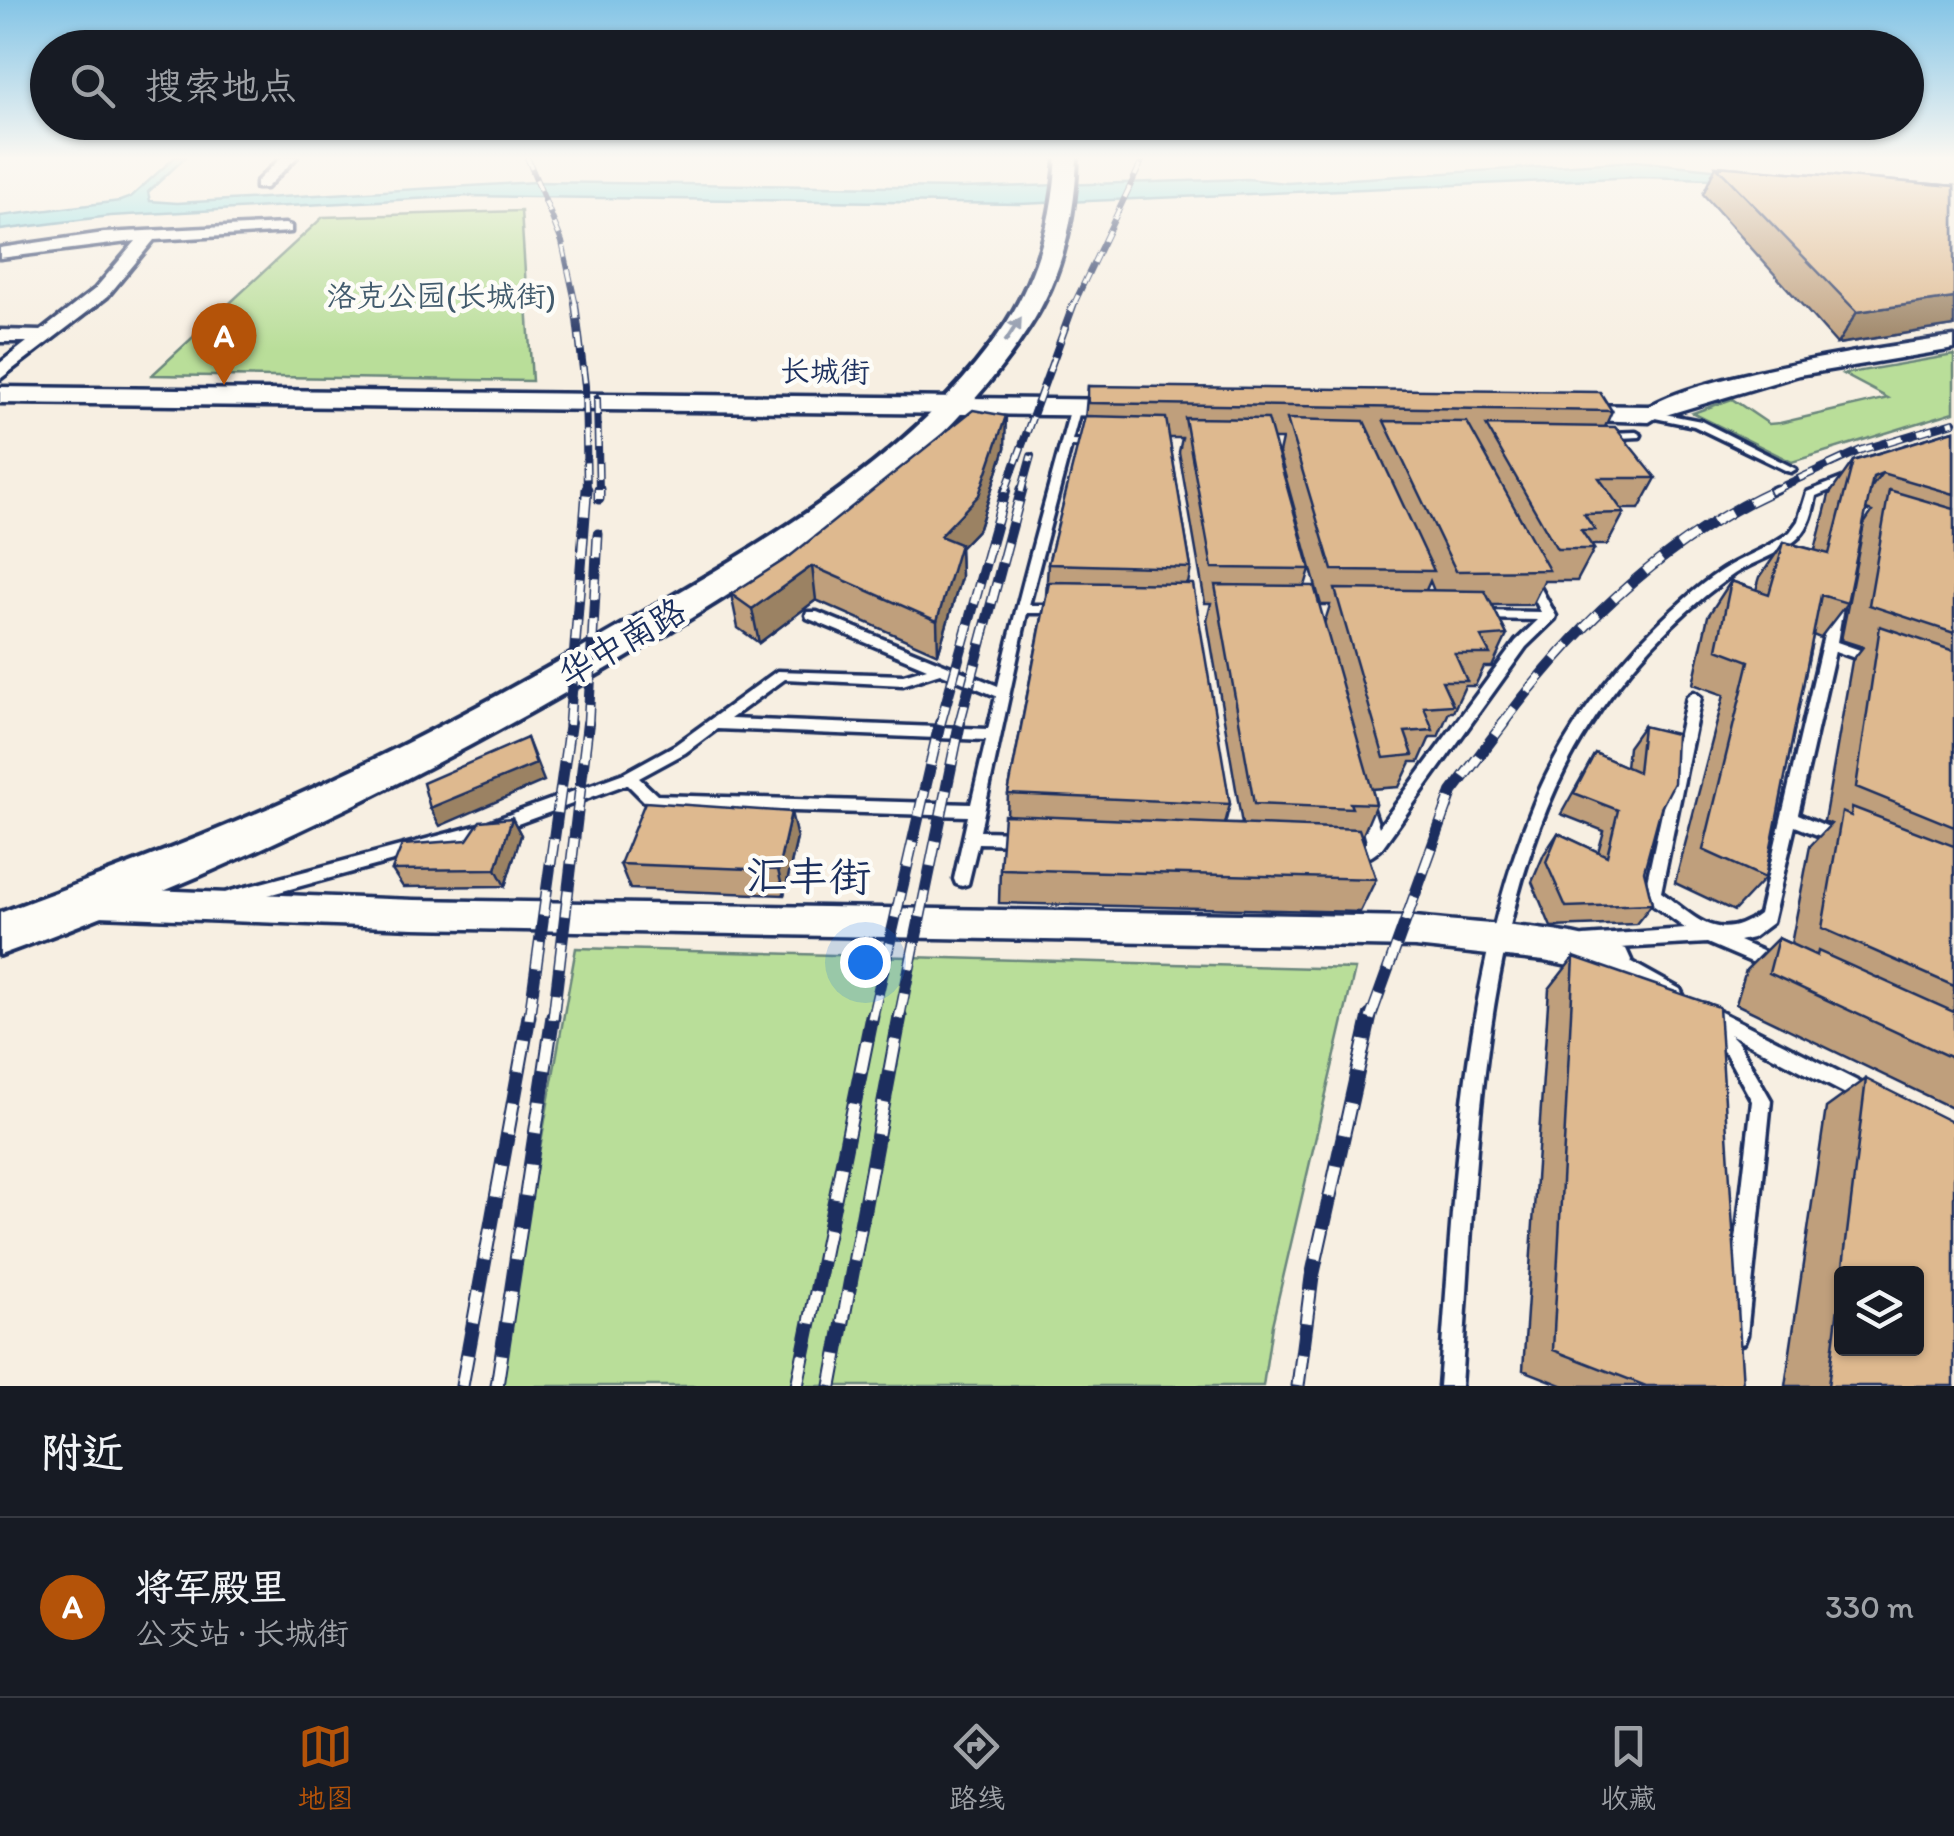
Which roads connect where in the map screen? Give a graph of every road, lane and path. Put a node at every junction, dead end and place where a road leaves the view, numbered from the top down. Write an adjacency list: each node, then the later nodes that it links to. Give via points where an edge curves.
1 (1053, 222): 10 (main road, 华中南路, via 1057,238 1018,325 986,369)
2 (286, 229): 3 (street)
3 (150, 235): 4 (street); 6 (street, via 101,293)
4 (0, 253)
5 (0, 336): 6 (street)
6 (46, 337): 8 (street)
7 (1954, 343): 14 (street, via 1815,364 1691,398)
8 (0, 373)
9 (0, 395): 10 (street, 长城街)
10 (937, 405): 11 (street, 长城街); 46 (main road, 华中南路, via 855,492 718,585 560,679 396,768 193,862); 48 (main road, 华中南路, via 719,564 578,646 266,803)
11 (1076, 407): 12 (street, 长城街); 15 (lane)
12 (1155, 408)
13 (1530, 413): 14 (street)
14 (1642, 424): 17 (lane, via 1614,435 1608,451); 18 (lane, via 1696,423)
15 (1066, 443): 16 (lane); 24 (lane)
16 (1118, 444)
17 (1590, 451)
18 (1791, 469)
19 (1876, 470): 20 (lane, via 1822,484)
20 (1794, 535): 21 (lane); 51 (lane, via 1723,575 1634,655 1602,697 1577,733 1519,856)
21 (1790, 562)
22 (1524, 566): 28 (lane)
23 (1841, 588): 29 (lane)
24 (1022, 609): 25 (lane); 32 (lane)
25 (1080, 610)
26 (1453, 614): 28 (lane)
27 (812, 615): 31 (lane)
28 (1550, 616): 42 (lane, via 1520,644)
29 (1830, 644): 30 (lane); 39 (lane)
30 (1883, 663)
31 (942, 668): 32 (lane); 34 (lane, via 902,680 782,674)
32 (1002, 693): 35 (lane)
33 (1694, 697): 50 (lane, via 1652,894)
34 (714, 724): 35 (lane); 36 (lane)
35 (993, 735): 38 (lane)
36 (629, 778): 38 (lane, via 654,801); 47 (lane, via 485,830)
37 (1360, 786): 42 (lane)
38 (976, 810): 40 (lane)
39 (1790, 817): 43 (lane); 50 (lane, via 1766,918 1746,933)
40 (971, 837): 41 (lane); 45 (lane)
41 (1046, 839)
42 (1375, 844): 44 (lane, via 1364,854)
43 (1863, 848)
44 (1327, 852)
45 (962, 879)
46 (88, 901): 47 (street, 汇丰街); 48 (street, 汇丰街); 49 (main road, 华中南路)
47 (202, 906): 51 (street, 汇丰街, via 1414,932)
48 (0, 917)
49 (0, 934)
50 (1707, 935): 52 (lane); 54 (lane)
51 (1498, 941): 52 (street, 汇丰街); 58 (lane, via 1478,1085)
52 (1544, 946): 53 (street, 汇丰街)
53 (1614, 960): 55 (lane)
54 (1796, 974)
55 (1678, 997): 56 (lane); 57 (lane, via 1732,1048 1762,1100)
56 (1884, 1104)
57 (1735, 1348)
58 (1454, 1385)

